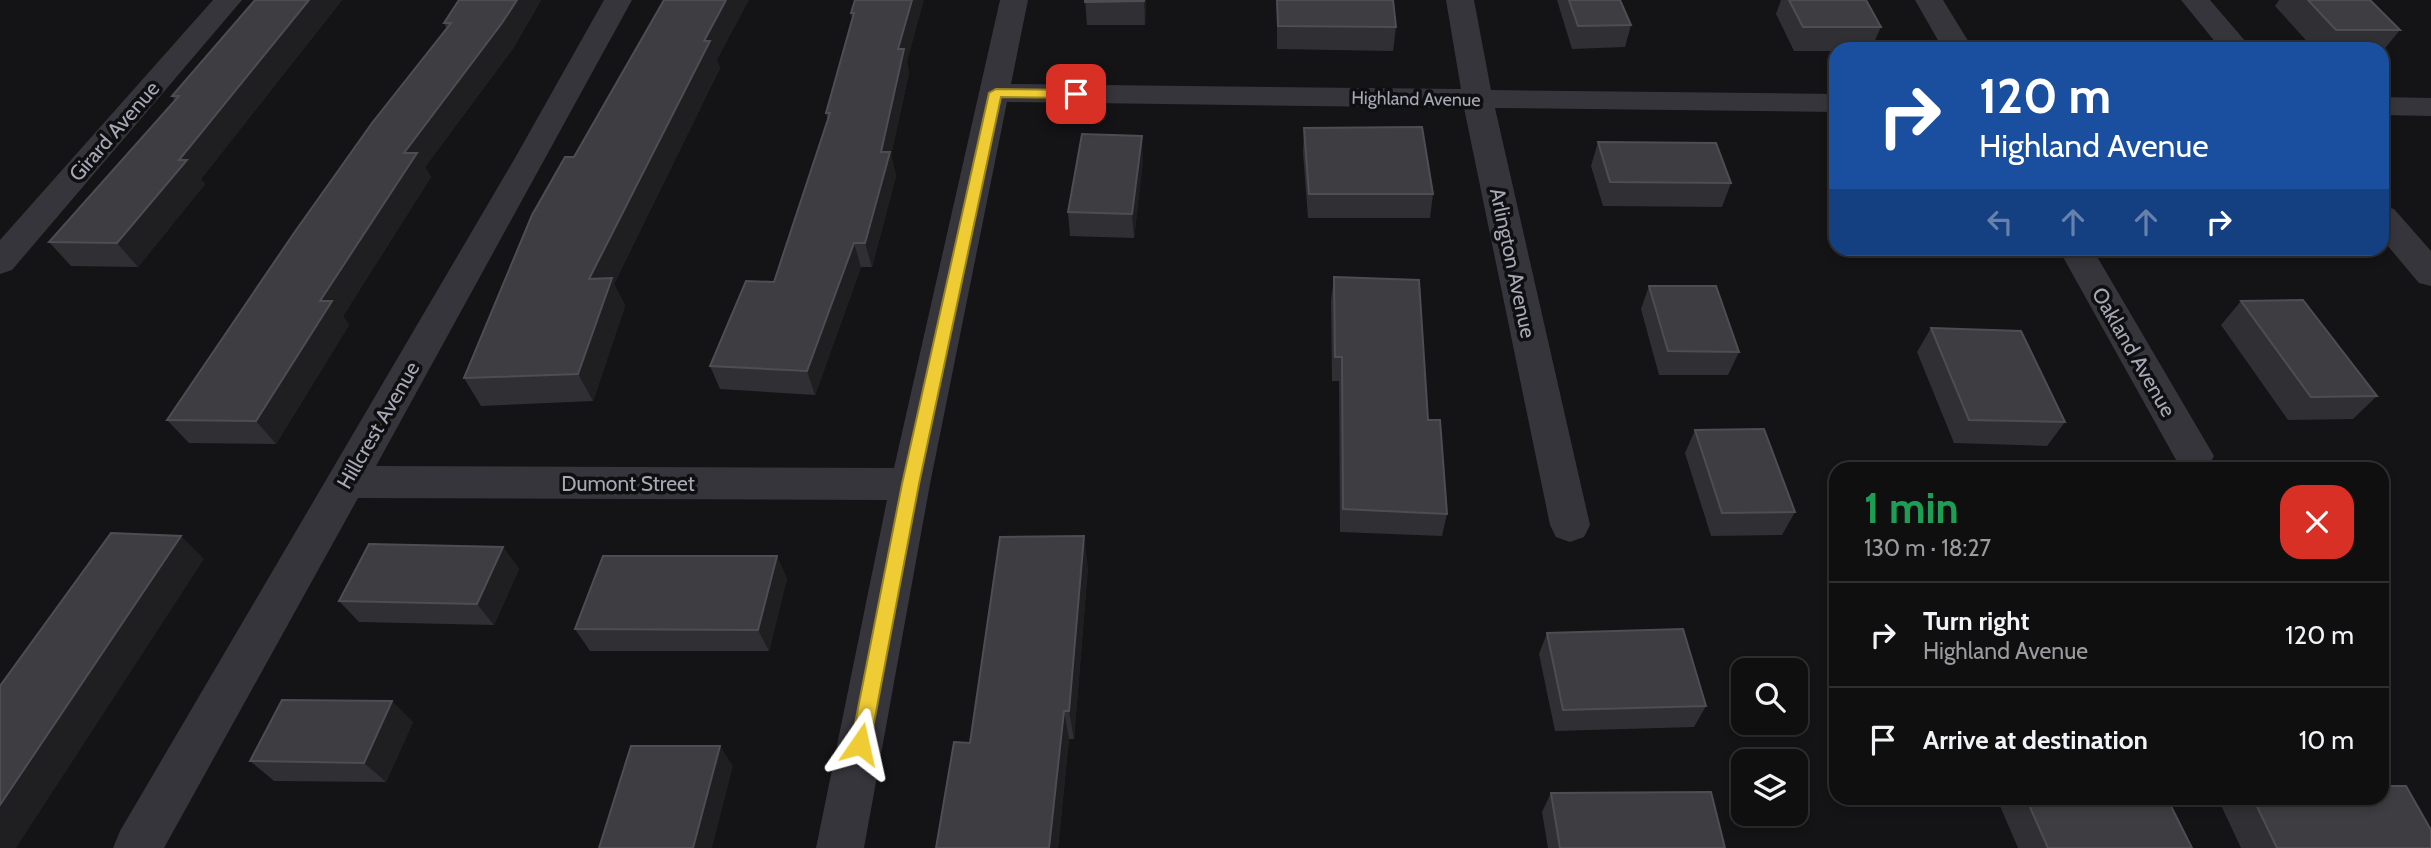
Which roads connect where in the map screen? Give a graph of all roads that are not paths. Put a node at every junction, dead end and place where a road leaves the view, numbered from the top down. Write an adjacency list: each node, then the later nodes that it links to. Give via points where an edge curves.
1 (229, 0): 16 (street, Girard Avenue)
2 (618, 0): 19 (street, Hillcrest Avenue)
3 (1014, 0): 9 (street)
4 (1460, 0): 10 (street, Arlington Avenue)
5 (1929, 0): 7 (street)
6 (2195, 0): 8 (street)
7 (1954, 42)
8 (2231, 42)
9 (996, 93): 10 (street, Highland Avenue); 20 (street)
10 (1478, 100): 11 (street, Highland Avenue); 21 (street, Arlington Avenue)
11 (1829, 103)
12 (2389, 106): 13 (street)
13 (2431, 107)
14 (2389, 225): 17 (street)
15 (2080, 256): 18 (street, Oakland Avenue)
16 (0, 262)
17 (2431, 274)
18 (2194, 456)
19 (345, 482): 20 (street, Dumont Street); 22 (street, Hillcrest Avenue)
20 (910, 484): 23 (street)
21 (1570, 525)
22 (137, 848)
23 (840, 848)

